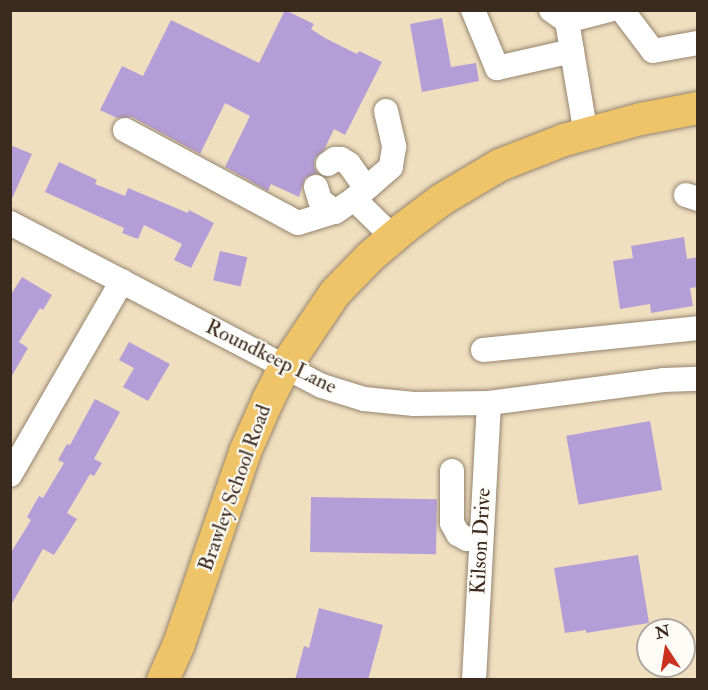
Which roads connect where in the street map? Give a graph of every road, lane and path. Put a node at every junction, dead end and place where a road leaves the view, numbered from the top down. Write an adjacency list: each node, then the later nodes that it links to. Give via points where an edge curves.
1 (473, 10): 6 (street, via 497,68)
2 (609, 10): 4 (street)
3 (622, 10): 5 (street, via 652,51)
4 (559, 16): 6 (street)
5 (698, 43)
6 (572, 51): 10 (street)
7 (698, 108): 10 (main road, Brawley School Road, via 641,118)
8 (386, 111): 13 (street, via 394,147 391,167)
9 (125, 130): 13 (street, via 298,223)
10 (586, 134): 15 (main road, Brawley School Road, via 500,165 441,200)
11 (328, 164): 13 (street, via 335,159 349,164)
12 (316, 187): 13 (street, via 320,200)
13 (351, 200): 15 (street)
14 (10, 223): 16 (street, Roundkeep Lane)
15 (393, 237): 19 (main road, Brawley School Road, via 335,293)
16 (122, 281): 19 (street, Roundkeep Lane); 23 (street)
17 (698, 328): 18 (street)
18 (483, 350)
19 (285, 367): 21 (street, Roundkeep Lane, via 322,386 364,399 414,404); 25 (main road, Brawley School Road, via 245,452)
20 (698, 379): 21 (street, Roundkeep Lane)
21 (489, 403): 24 (street, Kilson Drive)
22 (452, 471): 24 (street, via 452,523 458,534 467,539)
23 (10, 475)
24 (482, 539): 26 (street, Kilson Drive)
25 (163, 680)
26 (474, 680)

